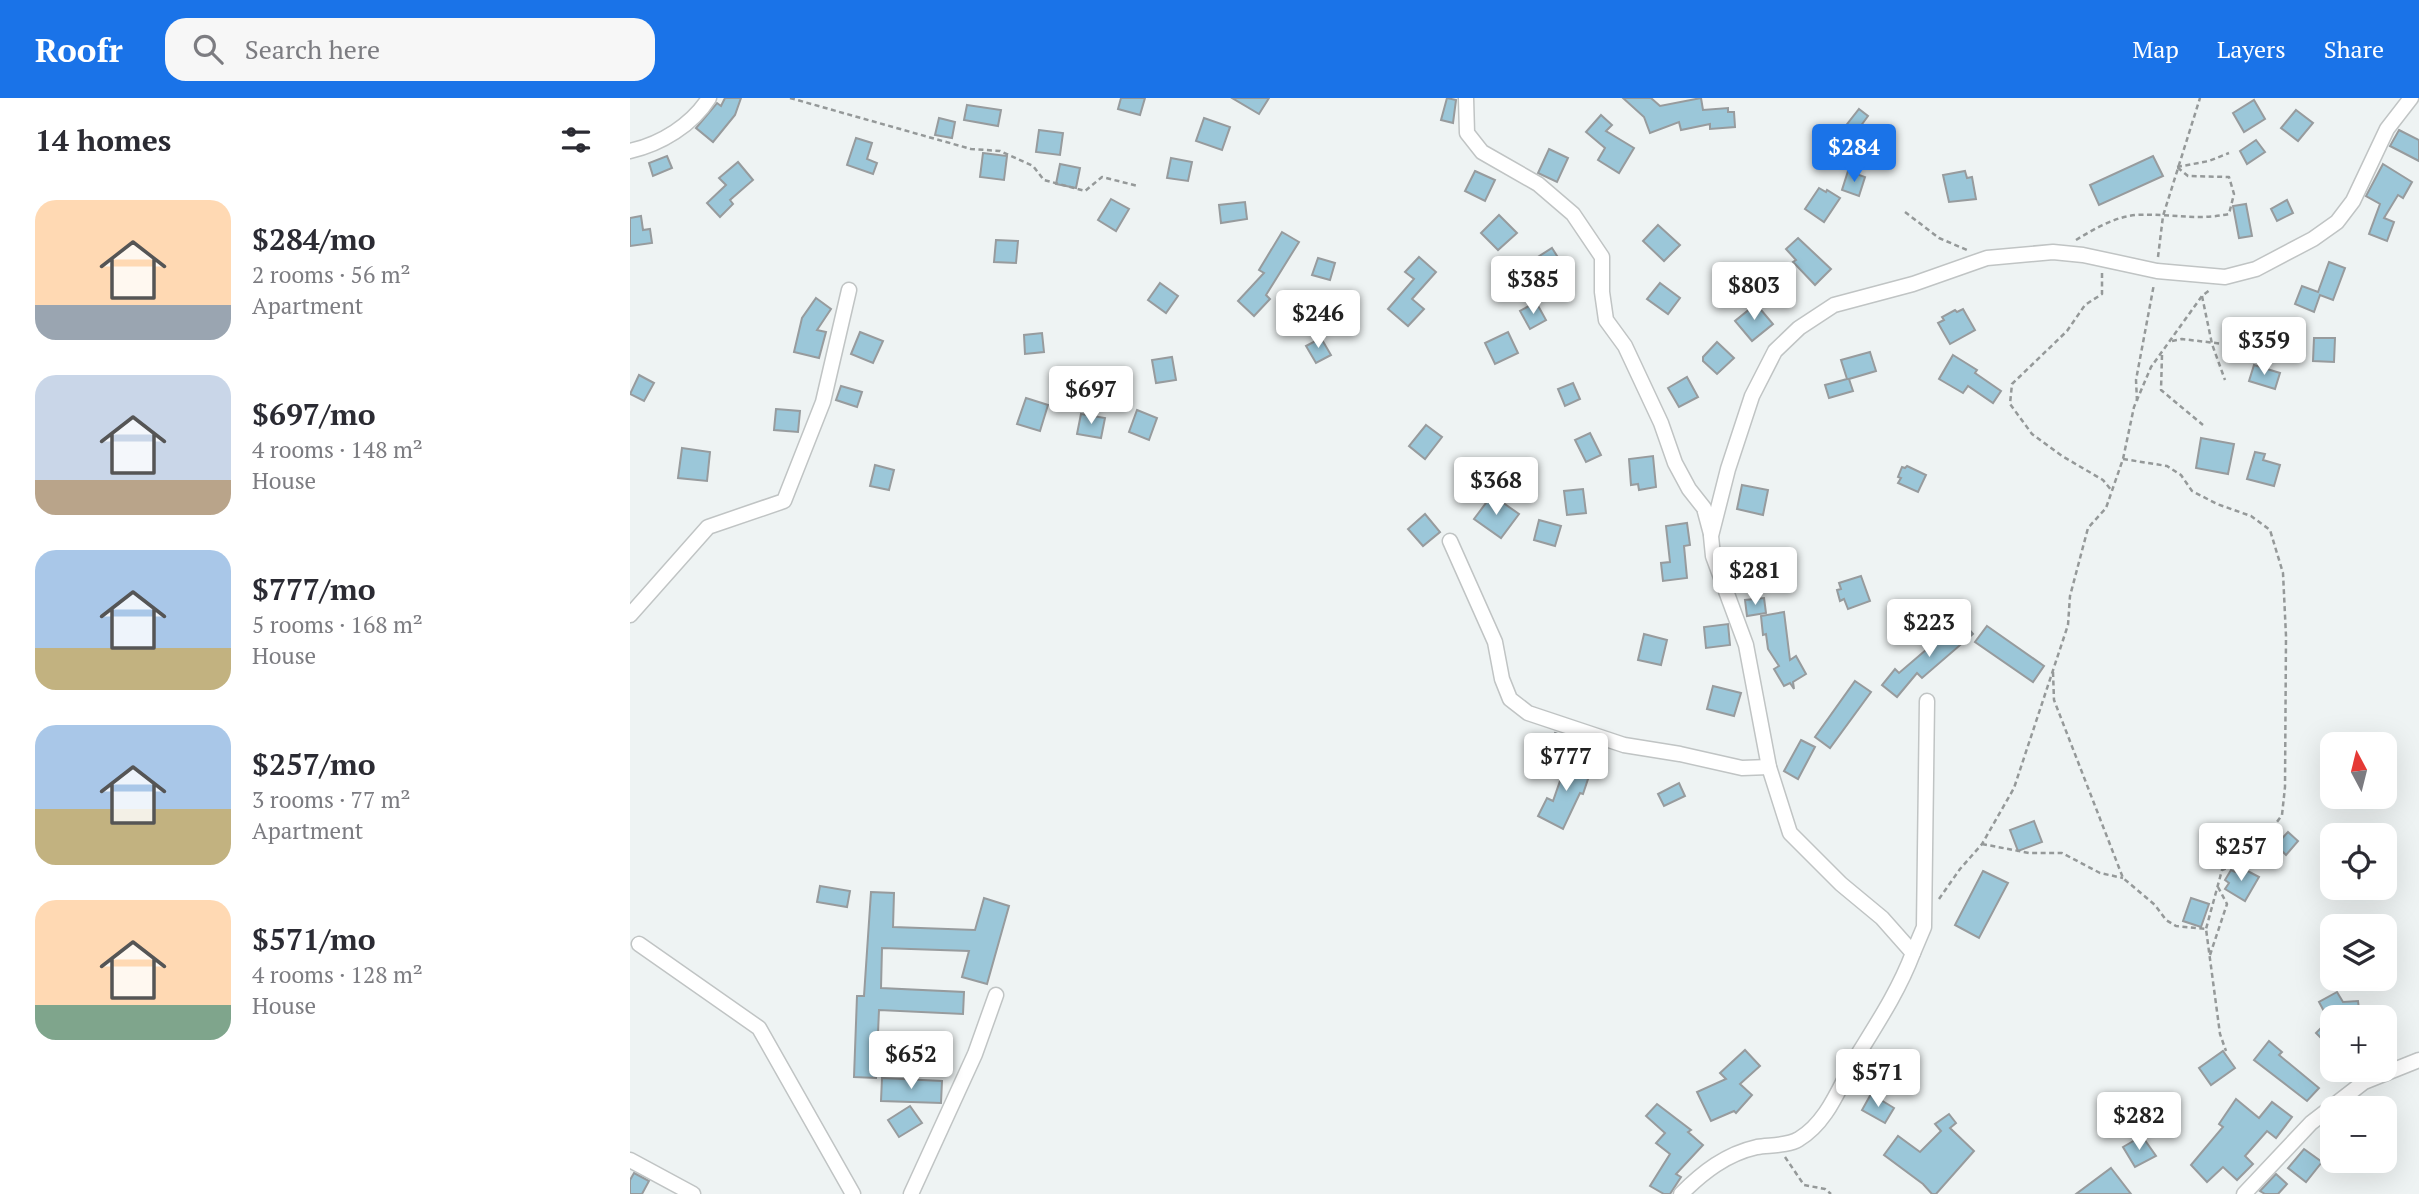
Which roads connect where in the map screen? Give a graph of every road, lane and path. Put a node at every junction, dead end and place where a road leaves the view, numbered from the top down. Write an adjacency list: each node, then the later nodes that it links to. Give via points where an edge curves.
1 (709, 98): 6 (street, via 701,111 676,131)
2 (790, 98): 9 (path, via 971,149 1000,151 1033,166 1044,180 1058,185 1085,191 1102,177)
3 (1466, 98): 28 (street, via 1467,133 1482,152 1538,184 1573,214 1602,257 1606,320 1625,346 1675,463 1704,508)
4 (2200, 98): 8 (path)
5 (2411, 98): 16 (street, via 2387,129 2353,201 2337,222 2256,269)
6 (630, 151)
7 (2229, 153): 8 (path)
8 (2177, 167): 11 (path); 11 (path, via 2188,176 2229,177 2234,194 2229,214)
9 (1138, 186)
10 (1905, 212): 13 (path, via 1939,239)
11 (2163, 216): 12 (path, via 2135,215 2101,225); 15 (path)
12 (2053, 252): 13 (street); 14 (street)
13 (1987, 258): 28 (street, via 1834,305 1798,328 1775,351 1752,396)
14 (2102, 259): 15 (street); 27 (path, via 2102,294 2085,305 2067,331 2011,384 2010,404 2032,434 2103,480)
15 (2157, 271): 16 (street); 24 (path, via 2136,380)
16 (2225, 277): 18 (path)
17 (849, 290): 30 (street, via 823,402 784,500 709,527)
18 (2202, 296): 19 (path); 20 (path)
19 (2172, 341): 20 (path); 22 (path)
20 (2212, 344): 21 (path); 23 (path)
21 (2241, 346)
22 (2162, 355): 24 (path, via 2151,368); 25 (path, via 2161,390)
23 (2225, 380)
24 (2137, 403): 26 (path)
25 (2203, 425)
26 (2123, 459): 27 (path); 36 (path, via 2167,466 2192,491 2251,516 2270,530 2283,573 2282,815 2246,860 2222,870)
27 (2112, 491): 31 (path, via 2106,508 2088,528 2070,596 2068,625)
28 (1711, 536): 33 (street, via 1713,556 1746,645)
29 (1450, 541): 33 (street, via 1494,642 1510,699 1528,713 1624,745 1742,768)
30 (630, 614)
31 (2053, 669): 34 (path, via 2014,788); 35 (path, via 2054,700)
32 (1927, 701): 40 (street, via 1924,927)
33 (1769, 767): 40 (street, via 1790,833)
34 (1982, 844): 35 (path, via 2029,853 2062,853 2100,873); 37 (path)
35 (2123, 878): 38 (path, via 2166,920 2176,926)
36 (2218, 887): 38 (path); 41 (path, via 2227,904)
37 (1936, 905)
38 (2206, 929): 41 (path)
39 (639, 944): 48 (street, via 759,1028)
40 (1913, 953): 45 (street, via 1903,980 1833,1104 1800,1139)
41 (2208, 958): 43 (path)
42 (996, 995): 49 (street, via 975,1054)
43 (2226, 1051)
44 (2419, 1060): 52 (street, via 2364,1082 2311,1122)
45 (1776, 1144): 50 (street, via 1723,1160); 51 (path, via 1804,1185)
46 (630, 1160): 47 (street)
47 (693, 1194)
48 (853, 1194)
49 (911, 1194)
50 (1681, 1194)
51 (1831, 1194)
52 (2244, 1194)

